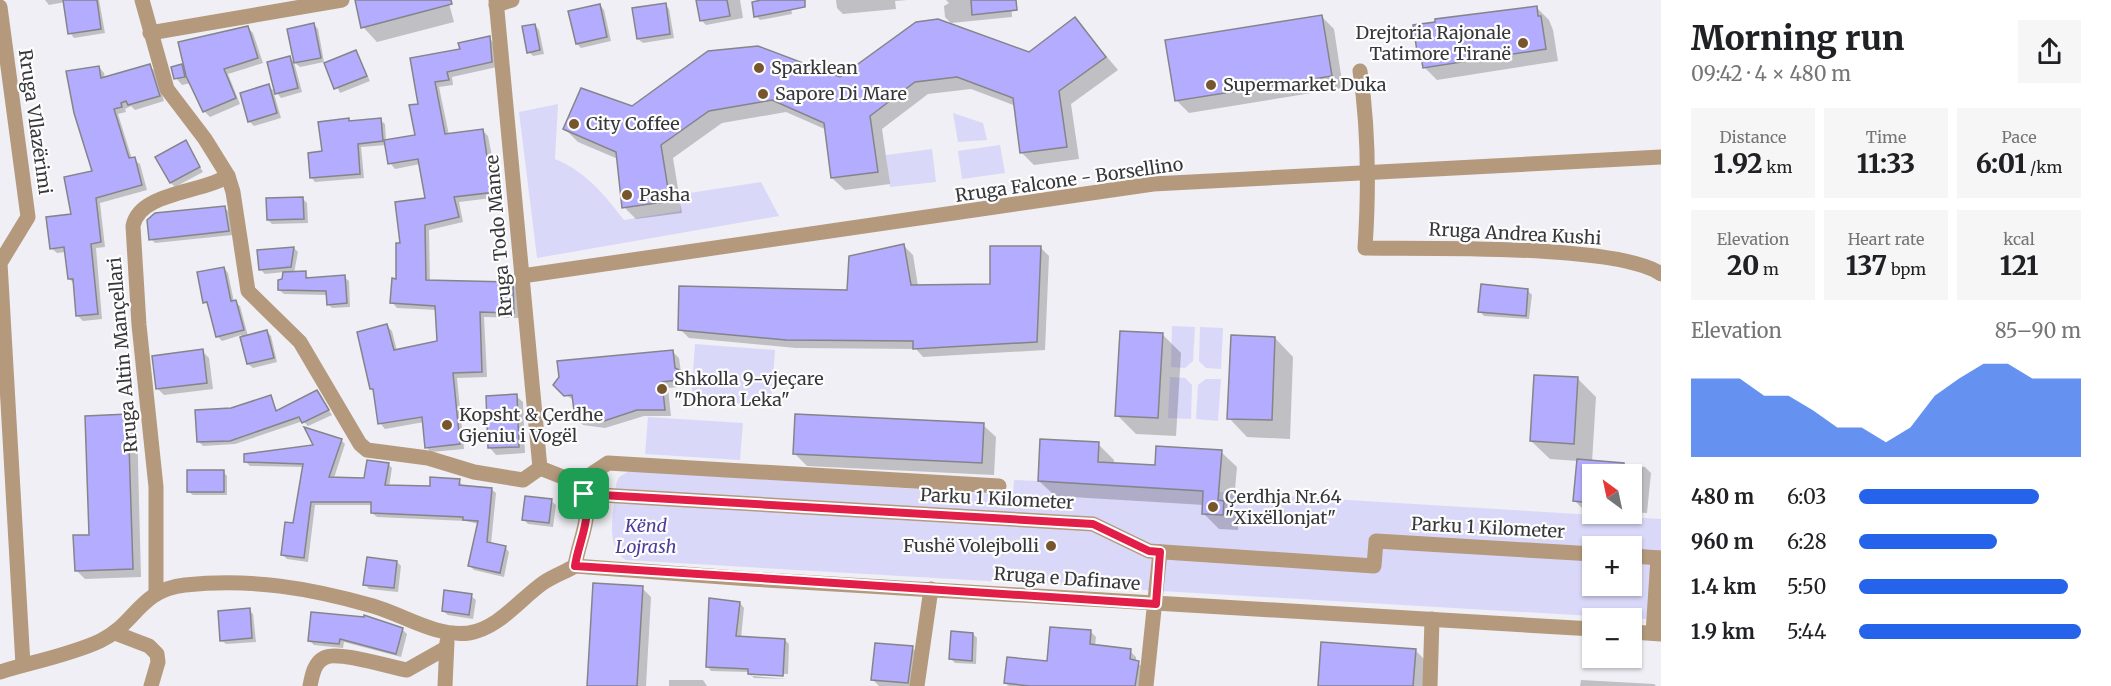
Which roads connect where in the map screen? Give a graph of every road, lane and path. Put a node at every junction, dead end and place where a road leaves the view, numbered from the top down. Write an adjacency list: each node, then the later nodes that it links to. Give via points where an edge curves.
1 (142, 0): 7 (street)
2 (342, 0): 6 (street)
3 (512, 0): 4 (street)
4 (496, 3): 13 (street, Rruga Todo Mance)
5 (0, 7): 31 (street, Rruga Vllazërimi, via 28,217 0,263)
6 (261, 7): 7 (street)
7 (150, 33): 11 (street, via 167,89)
8 (1360, 71): 10 (street)
9 (1661, 158): 10 (street, Rruga Falcone - Borsellino)
10 (1370, 174): 12 (street, Rruga Andrea Kushi, via 1365,248 1583,255 1638,263); 13 (street, Rruga Falcone - Borsellino, via 1153,184)
11 (228, 176): 14 (street, via 248,291 300,342 360,444 367,450 428,458 474,472 523,480); 23 (street, Rruga Altin Mançellari, via 216,184 147,205 134,216 139,325 156,487)
12 (1661, 274)
13 (522, 276): 14 (street, Rruga Todo Mance)
14 (540, 468): 16 (street, Parku 1 Kilometer)
15 (999, 486): 16 (street, via 608,463)
16 (581, 488): 17 (street, Parku 1 Kilometer, via 1093,524 1149,551); 21 (street, via 588,507 587,522)
17 (1160, 552): 18 (street, Parku 1 Kilometer, via 1374,566 1376,541); 24 (street)
18 (1582, 553)
19 (1642, 557): 20 (street)
20 (1659, 558): 29 (street)
21 (575, 566): 22 (street, Rruga e Dafinave); 30 (street, via 546,582 493,624)
22 (931, 590): 24 (street, Rruga e Dafinave); 36 (street)
23 (156, 594): 28 (street, via 143,601); 30 (street, via 184,585 278,584 377,607)
24 (1156, 604): 25 (street, Rruga e Dafinave); 37 (street)
25 (1432, 619): 26 (street, Rruga e Dafinave); 38 (street)
26 (1582, 628)
27 (1642, 632): 29 (street)
28 (115, 633): 31 (street); 33 (street, via 149,646 157,654)
29 (1657, 633)
30 (447, 640): 34 (street, via 407,670 339,656 325,657 316,665); 35 (street)
31 (23, 665): 32 (street)
32 (0, 672)
33 (151, 686)
34 (310, 686)
35 (445, 686)
36 (917, 686)
37 (1146, 686)
38 (1430, 686)

